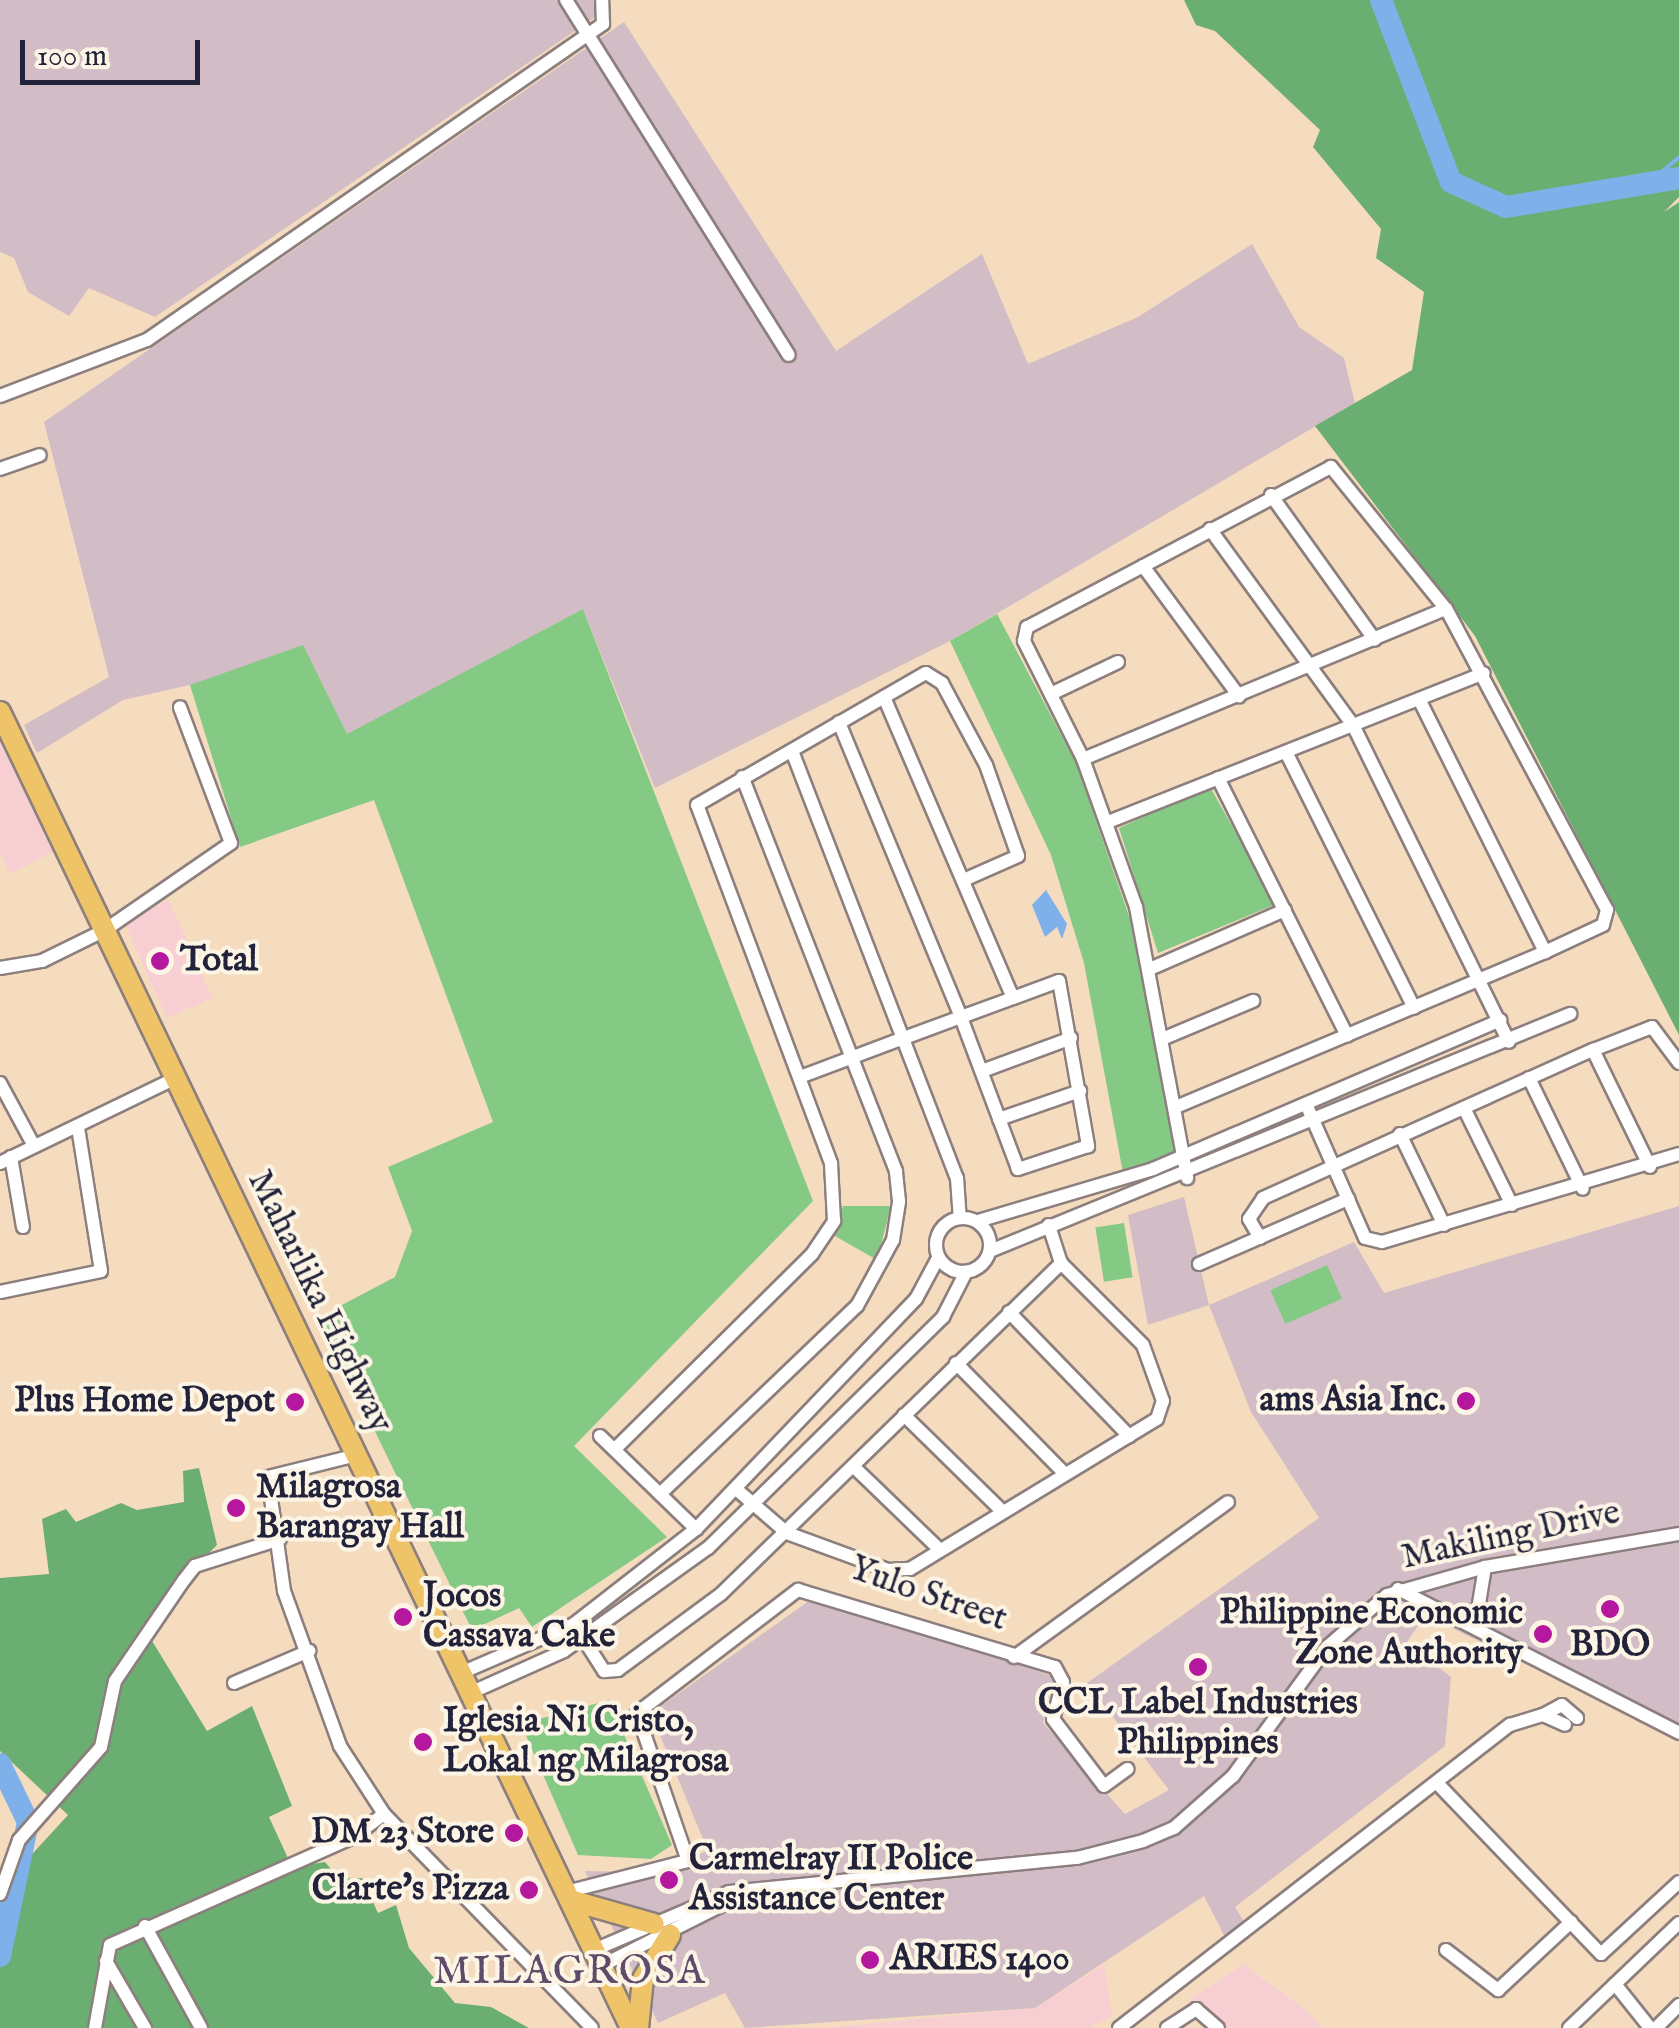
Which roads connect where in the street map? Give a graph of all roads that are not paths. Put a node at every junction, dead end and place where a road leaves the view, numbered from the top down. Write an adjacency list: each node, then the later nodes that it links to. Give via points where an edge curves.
1 (566, 0): 3 (street)
2 (602, 0): 3 (street, via 608,15)
3 (588, 33): 4 (street); 5 (street, via 125,354)
4 (789, 356)
5 (0, 396)
6 (40, 456): 7 (street)
7 (0, 469)
8 (1271, 495): 9 (street); 11 (street, via 1316,468 1343,471); 12 (street)
9 (1210, 529): 10 (street); 14 (street)
10 (1143, 566): 16 (street, via 1027,627 1024,640); 18 (street)
11 (1446, 609): 12 (street); 15 (street)
12 (1376, 640): 14 (street)
13 (1118, 662): 16 (street)
14 (1308, 668): 18 (street); 23 (street)
15 (1484, 673): 19 (street); 33 (street, via 1606,910 1603,925)
16 (1053, 693): 26 (street)
17 (884, 696): 22 (street); 30 (street); 30 (street, via 926,674 942,682 986,765 1018,856)
18 (1239, 696): 26 (street)
19 (1419, 699): 23 (street); 33 (street)
20 (180, 707): 32 (street, via 231,843)
21 (0, 712): 32 (highway, Maharlika Highway)
22 (838, 722): 24 (street); 41 (street)
23 (1353, 725): 25 (street); 36 (street)
24 (792, 750): 27 (street); 44 (street)
25 (1286, 752): 28 (street); 39 (street)
26 (1083, 759): 29 (street)
27 (742, 778): 49 (street); 52 (street, via 703,799 697,818)
28 (1218, 778): 29 (street); 31 (street)
29 (1108, 822): 35 (street)
30 (966, 879): 37 (street)
31 (1285, 910): 35 (street); 43 (street)
32 (104, 930): 34 (street, via 42,961); 53 (highway, Maharlika Highway)
33 (1546, 952): 36 (street)
34 (0, 968)
35 (1152, 968): 46 (street)
36 (1482, 979): 39 (street); 42 (street)
37 (1013, 998): 41 (street); 45 (street, via 1059,981)
38 (1253, 1001): 46 (street)
39 (1414, 1008): 43 (street)
40 (1570, 1014): 47 (street)
41 (960, 1017): 44 (street); 51 (street)
42 (1500, 1020): 47 (street); 57 (street)
43 (1346, 1036): 58 (street)
44 (904, 1038): 49 (street); 74 (street, via 958,1178)
45 (1071, 1038): 51 (street); 56 (street)
46 (1162, 1039): 58 (street)
47 (1509, 1042): 61 (street)
48 (1593, 1050): 50 (street, via 1652,1027); 54 (street); 69 (street)
49 (852, 1058): 52 (street); 96 (street, via 896,1171 899,1201 882,1268 811,1354)
50 (1679, 1063)
51 (982, 1071): 60 (street)
52 (800, 1077): 91 (street, via 831,1163 834,1221 812,1254)
53 (176, 1078): 62 (street); 92 (highway, Maharlika Highway)
54 (1529, 1078): 59 (street); 71 (street)
55 (0, 1083): 64 (street)
56 (1080, 1091): 60 (street); 60 (street, via 1088,1146 1018,1169)
57 (1306, 1104): 61 (street); 66 (street)
58 (1176, 1107): 66 (street)
59 (1464, 1108): 63 (street); 73 (street)
60 (999, 1119)
61 (1315, 1124): 68 (street); 70 (street)
62 (78, 1126): 64 (street); 85 (street, via 100,1271)
63 (1400, 1134): 68 (street); 77 (street)
64 (34, 1146): 67 (street)
65 (1679, 1154): 69 (street)
66 (1185, 1157): 70 (street); 75 (street)
67 (6, 1160): 78 (street)
68 (1334, 1165): 72 (street); 79 (street, via 1252,1207)
69 (1650, 1167): 71 (street)
70 (1187, 1178): 76 (street)
71 (1583, 1189): 73 (street)
72 (1348, 1199): 77 (street, via 1365,1238); 79 (street)
73 (1512, 1205): 77 (street)
74 (960, 1217): 75 (street); 81 (street, via 944,1224)
75 (978, 1221): 80 (street)
76 (1049, 1225): 80 (street); 82 (street)
77 (1444, 1225)
78 (23, 1227)
79 (1260, 1238): 83 (street)
80 (990, 1251): 84 (street)
81 (938, 1258): 84 (street); 95 (street, via 916,1299)
82 (1061, 1264): 86 (street); 90 (street, via 1143,1345 1163,1412)
83 (1199, 1264)
84 (966, 1272): 98 (street, via 943,1317)
85 (0, 1292)
86 (1009, 1312): 87 (street); 90 (street)
87 (956, 1363): 88 (street); 94 (street)
88 (904, 1415): 93 (street); 99 (street)
89 (600, 1436): 91 (street)
90 (1129, 1436): 94 (street)
91 (615, 1450): 96 (street)
92 (357, 1455): 103 (street, via 268,1478); 113 (highway, Maharlika Highway)
93 (853, 1466): 101 (street); 104 (street)
94 (1064, 1473): 99 (street)
95 (736, 1489): 98 (street); 100 (street)
96 (660, 1494): 100 (street)
97 (1228, 1502): 111 (street)
98 (755, 1508): 101 (street); 109 (street)
99 (1002, 1511): 104 (street)
100 (696, 1529): 107 (street)
101 (787, 1533): 104 (street, via 888,1570 910,1569); 109 (street, via 618,1670 604,1670)
102 (1679, 1534): 105 (street, Makiling Drive)
103 (280, 1540): 110 (street, via 284,1591); 120 (street, via 195,1566 115,1681 101,1747 19,1840)
104 (940, 1550)
105 (1485, 1567): 106 (street, Makiling Drive); 108 (street)
106 (1398, 1589): 108 (street); 125 (street, Makiling Drive, via 1326,1647 1232,1776 1174,1828 1077,1858 748,1892)
107 (574, 1624): 109 (street); 113 (street)
108 (1475, 1628): 115 (street)
109 (582, 1640): 113 (street)
110 (309, 1651): 112 (street); 118 (street, via 340,1746)
111 (1014, 1657): 116 (street, Yulo Street, via 1055,1667 1062,1682 1052,1719 1104,1786); 121 (street, Yulo Street, via 798,1590 637,1713 688,1861)
112 (234, 1682)
113 (466, 1683): 121 (highway, Maharlika Highway)
114 (1571, 1722): 117 (street, via 1544,1714 1510,1725)
115 (1679, 1733)
116 (1128, 1769)
117 (1437, 1783): 122 (street); 136 (street)
118 (384, 1814): 124 (street, via 352,1838); 134 (street)
119 (1679, 1882): 122 (street, via 1605,1956)
120 (0, 1894)
121 (568, 1896): 125 (highway); 127 (highway, Maharlika Highway)
122 (1571, 1922): 126 (street, via 1498,1990)
123 (1679, 1922): 129 (street)
124 (145, 1926): 128 (street, via 110,1946); 133 (street)
125 (662, 1930): 127 (street, Makiling Drive); 135 (highway, via 642,1978)
126 (1446, 1950)
127 (598, 1958): 135 (highway, Maharlika Highway)
128 (105, 1960): 131 (street); 132 (street)
129 (1615, 1984): 139 (street); 140 (street)
130 (1679, 2006): 140 (street)
131 (95, 2028)
132 (145, 2028)
133 (202, 2028)
134 (592, 2028)
135 (634, 2028)
136 (1119, 2028)
137 (1167, 2028): 138 (street, via 1196,2009)
138 (1218, 2028)
139 (1569, 2028)
140 (1653, 2028)

